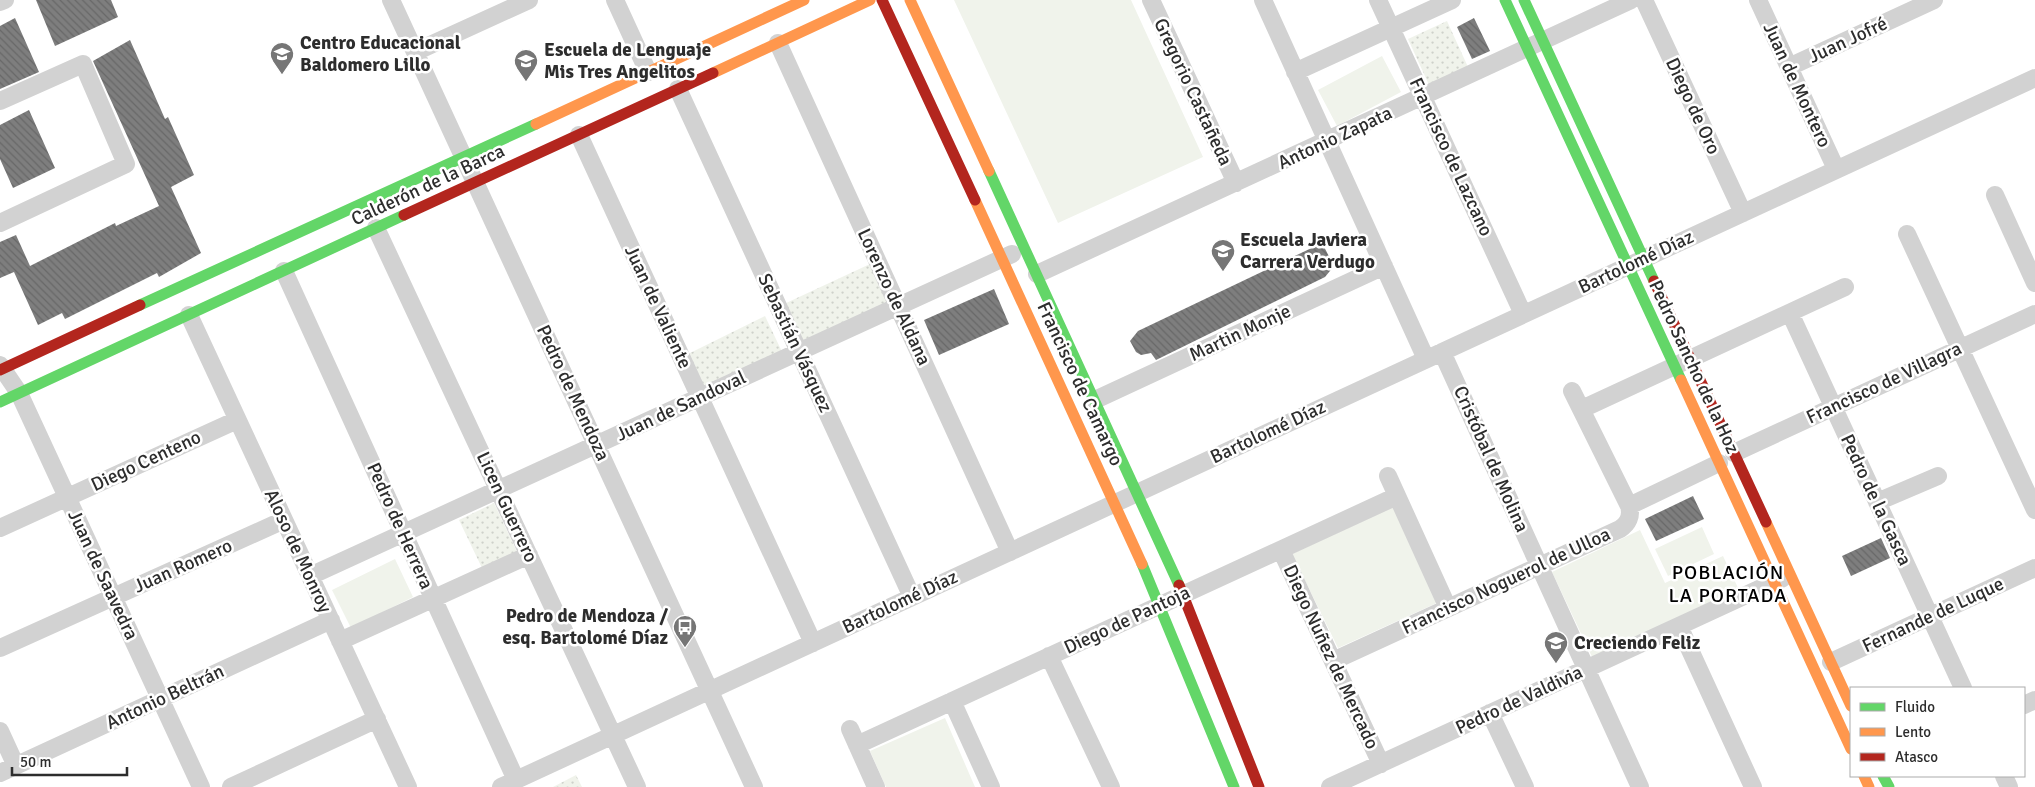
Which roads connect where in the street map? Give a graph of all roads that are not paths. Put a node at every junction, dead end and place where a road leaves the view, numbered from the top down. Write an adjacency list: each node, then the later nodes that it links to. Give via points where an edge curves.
1 (5, 0): 19 (street)
2 (391, 0): 24 (street, Pedro de Mendoza)
3 (528, 0): 24 (street)
4 (615, 0): 26 (street)
5 (804, 0): 26 (street, Calderón de la Barca)
6 (870, 0): 22 (street, Calderón de la Barca)
7 (882, 0): 45 (street, Francisco de Camargo)
8 (910, 0): 43 (street, Francisco de Camargo)
9 (1151, 0): 37 (street, Gregorio Castañeda)
10 (1263, 0): 27 (street, Cristóbal de Molina)
11 (1378, 0): 20 (street, Francisco de Lazcano)
12 (1452, 0): 20 (street)
13 (1505, 0): 23 (street, Pedro Sancho de la Hoz)
14 (1524, 0): 21 (street, Pedro Sancho de la Hoz)
15 (1631, 0): 21 (street, Antonio Zapata)
16 (1644, 0): 39 (street, Diego de Oro)
17 (1758, 0): 25 (street, Juan de Montero)
18 (1934, 0): 25 (street, Juan Jofré)
19 (0, 2)
20 (1391, 28): 27 (street); 30 (street, Francisco de Lazcano)
21 (1543, 41): 23 (street, Antonio Zapata); 44 (street, Pedro Sancho de la Hoz)
22 (778, 43): 29 (street, Calderón de la Barca); 52 (street, Lorenzo de Aldana)
23 (1527, 49): 30 (street, Antonio Zapata); 47 (street, Pedro Sancho de la Hoz)
24 (415, 52): 34 (street, Pedro de Mendoza)
25 (1789, 67): 35 (street, Juan de Montero)
26 (648, 72): 34 (street, Calderón de la Barca)
27 (1295, 72): 33 (street, Cristóbal de Molina)
28 (2035, 78): 35 (street, Bartolomé Díaz)
29 (678, 89): 32 (street, Calderón de la Barca); 58 (street, Sebastián Vásquez)
30 (1423, 97): 33 (street, Antonio Zapata); 54 (street, Francisco de Lazcano)
31 (0, 102): 40 (street, via 83,64 126,164)
32 (579, 135): 36 (street, Calderón de la Barca); 65 (street, Juan de Valiente)
33 (1327, 141): 37 (street, Antonio Zapata); 46 (street, Cristóbal de Molina)
34 (464, 157): 36 (street, Pedro de Mendoza); 62 (street, Calderón de la Barca)
35 (1836, 170): 39 (street, Bartolomé Díaz)
36 (475, 183): 41 (street, Calderón de la Barca); 71 (street, Pedro de Mendoza)
37 (1236, 183): 49 (street, Antonio Zapata)
38 (1994, 195): 50 (street)
39 (1742, 213): 44 (street, Bartolomé Díaz)
40 (0, 223)
41 (376, 228): 48 (street, Calderón de la Barca); 76 (street, Licen Guerrero)
42 (1907, 234): 57 (street)
43 (1025, 248): 45 (street, Juan de Sandoval); 49 (street, Francisco de Camargo)
44 (1644, 258): 47 (street, Bartolomé Díaz); 60 (street, Pedro Sancho de la Hoz)
45 (1002, 259): 52 (street, Juan de Sandoval); 81 (street, Francisco de Camargo)
46 (1384, 266): 59 (street, Cristóbal de Molina); 66 (street, Martin Monje)
47 (1628, 266): 54 (street, Bartolomé Díaz); 61 (street, Pedro Sancho de la Hoz)
48 (284, 271): 56 (street, Calderón de la Barca); 86 (street, Pedro de Herrera)
49 (1037, 274): 66 (street, Francisco de Camargo)
50 (2035, 282)
51 (1845, 286): 53 (street)
52 (898, 306): 58 (street, Juan de Sandoval); 88 (street, Lorenzo de Aldana)
53 (1790, 313): 60 (street); 68 (street, Pedro de la Gasca)
54 (1523, 314): 59 (street, Bartolomé Díaz)
55 (2035, 314): 57 (street, Francisco de Villagra)
56 (189, 315): 64 (street, Calderón de la Barca); 70 (street, Aloso de Monroy)
57 (1961, 348): 68 (street, Francisco de Villagra); 83 (street)
58 (799, 352): 65 (street, Juan de Sandoval); 97 (street, Sebastián Vásquez)
59 (1434, 356): 77 (street, Bartolomé Díaz); 90 (street, Cristóbal de Molina)
60 (1691, 359): 61 (street); 72 (street, Pedro Sancho de la Hoz)
61 (1674, 367): 69 (street); 73 (street, Pedro Sancho de la Hoz)
62 (1, 368): 64 (street, Juan de Saavedra)
63 (1572, 391): 69 (street)
64 (18, 394): 67 (street, Calderón de la Barca); 79 (street, Juan de Saavedra)
65 (700, 397): 71 (street, Juan de Sandoval); 105 (street, Juan de Valiente)
66 (1095, 400): 77 (street, Francisco de Camargo)
67 (0, 402)
68 (1833, 407): 72 (street, Francisco de Villagra); 80 (street, Pedro de la Gasca)
69 (1582, 409): 82 (street)
70 (237, 420): 79 (street, Diego Centeno); 84 (street, Aloso de Monroy)
71 (596, 445): 76 (street, Juan de Sandoval); 112 (street, Pedro de Mendoza)
72 (1734, 453): 92 (street, Pedro Sancho de la Hoz)
73 (1719, 463): 82 (street); 94 (street, Pedro Sancho de la Hoz)
74 (1388, 476): 78 (street)
75 (1938, 476): 80 (street)
76 (499, 490): 86 (street, Juan de Sandoval); 89 (street, Licen Guerrero)
77 (1138, 492): 81 (street, Bartolomé Díaz); 95 (street, Francisco de Camargo)
78 (1397, 496): 87 (street, Diego de Pantoja); 100 (street)
79 (67, 498): 85 (street, Diego Centeno); 96 (street, Juan de Saavedra)
80 (1877, 502): 101 (street, Pedro de la Gasca)
81 (1116, 503): 88 (street, Bartolomé Díaz); 99 (street, Francisco de Camargo)
82 (1629, 506): 90 (street, Francisco Noguerol de Ulloa, via 1630,515 1624,526)
83 (2035, 510)
84 (284, 520): 93 (street, Aloso de Monroy); 96 (street, Juan Romero)
85 (0, 528)
86 (403, 534): 93 (street, Juan de Sandoval); 98 (street, Pedro de Herrera)
87 (1280, 550): 95 (street, Diego de Pantoja); 108 (street, Diego Nuñez de Mercado)
88 (1010, 552): 97 (street, Bartolomé Díaz)
89 (529, 555): 98 (street); 119 (street, Licen Guerrero)
90 (1539, 566): 100 (street, Francisco Noguerol de Ulloa); 110 (street, Cristóbal de Molina)
91 (2035, 568): 101 (street, Fernande de Luque)
92 (1790, 574): 94 (street, Pedro de Valdivia); 109 (street, Pedro Sancho de la Hoz)
93 (310, 576): 102 (street, Aloso de Monroy)
94 (1774, 582): 103 (street, Pedro de Valdivia); 120 (street, Pedro Sancho de la Hoz)
95 (1182, 594): 99 (street, Diego de Pantoja); 134 (street, Francisco de Camargo)
96 (113, 597): 106 (street, Juan Romero); 113 (street, Juan de Saavedra)
97 (912, 597): 105 (street, Bartolomé Díaz)
98 (433, 599): 104 (street); 124 (street, Pedro de Herrera)
99 (1160, 604): 107 (street, Diego de Pantoja); 133 (street, Francisco de Camargo)
100 (1448, 608): 108 (street, Francisco Noguerol de Ulloa)
101 (1930, 617): 109 (street, Fernande de Luque); 111 (street, Pedro de la Gasca)
102 (330, 620): 104 (street, Aloso de Monroy); 113 (street, Antonio Beltrán)
103 (1679, 626): 110 (street, Pedro de Valdivia); 138 (street)
104 (340, 641): 117 (street, Aloso de Monroy)
105 (813, 643): 112 (street, Bartolomé Díaz)
106 (0, 648)
107 (1050, 656): 114 (street, Diego de Pantoja); 132 (street)
108 (1333, 662): 121 (street, Diego Nuñez de Mercado)
109 (1831, 662): 115 (street, Pedro Sancho de la Hoz)
110 (1586, 668): 116 (street, Pedro de Valdivia); 137 (street, Cristóbal de Molina)
111 (1963, 687)
112 (710, 691): 119 (street, Bartolomé Díaz); 129 (street, Pedro de Mendoza)
113 (160, 699): 122 (street, Antonio Beltrán); 125 (street, Juan de Saavedra)
114 (952, 701): 130 (street, Diego de Pantoja, via 854,737); 131 (street)
115 (1850, 704)
116 (1490, 713): 121 (street, Pedro de Valdivia); 136 (street)
117 (377, 720): 126 (street); 127 (street, Aloso de Monroy)
118 (0, 731): 122 (street)
119 (612, 736): 124 (street, Bartolomé Díaz); 128 (street, Licen Guerrero)
120 (1850, 747)
121 (1381, 764): 135 (street, Pedro de Valdivia)
122 (16, 766): 123 (street, Antonio Beltrán)
123 (0, 773)
124 (508, 784)
125 (201, 787)
126 (232, 787)
127 (408, 787)
128 (636, 787)
129 (754, 787)
130 (876, 787)
131 (991, 787)
132 (1111, 787)
133 (1234, 787)
134 (1259, 787)
135 (1330, 787)
136 (1525, 787)
137 (1640, 787)
138 (1753, 787)

